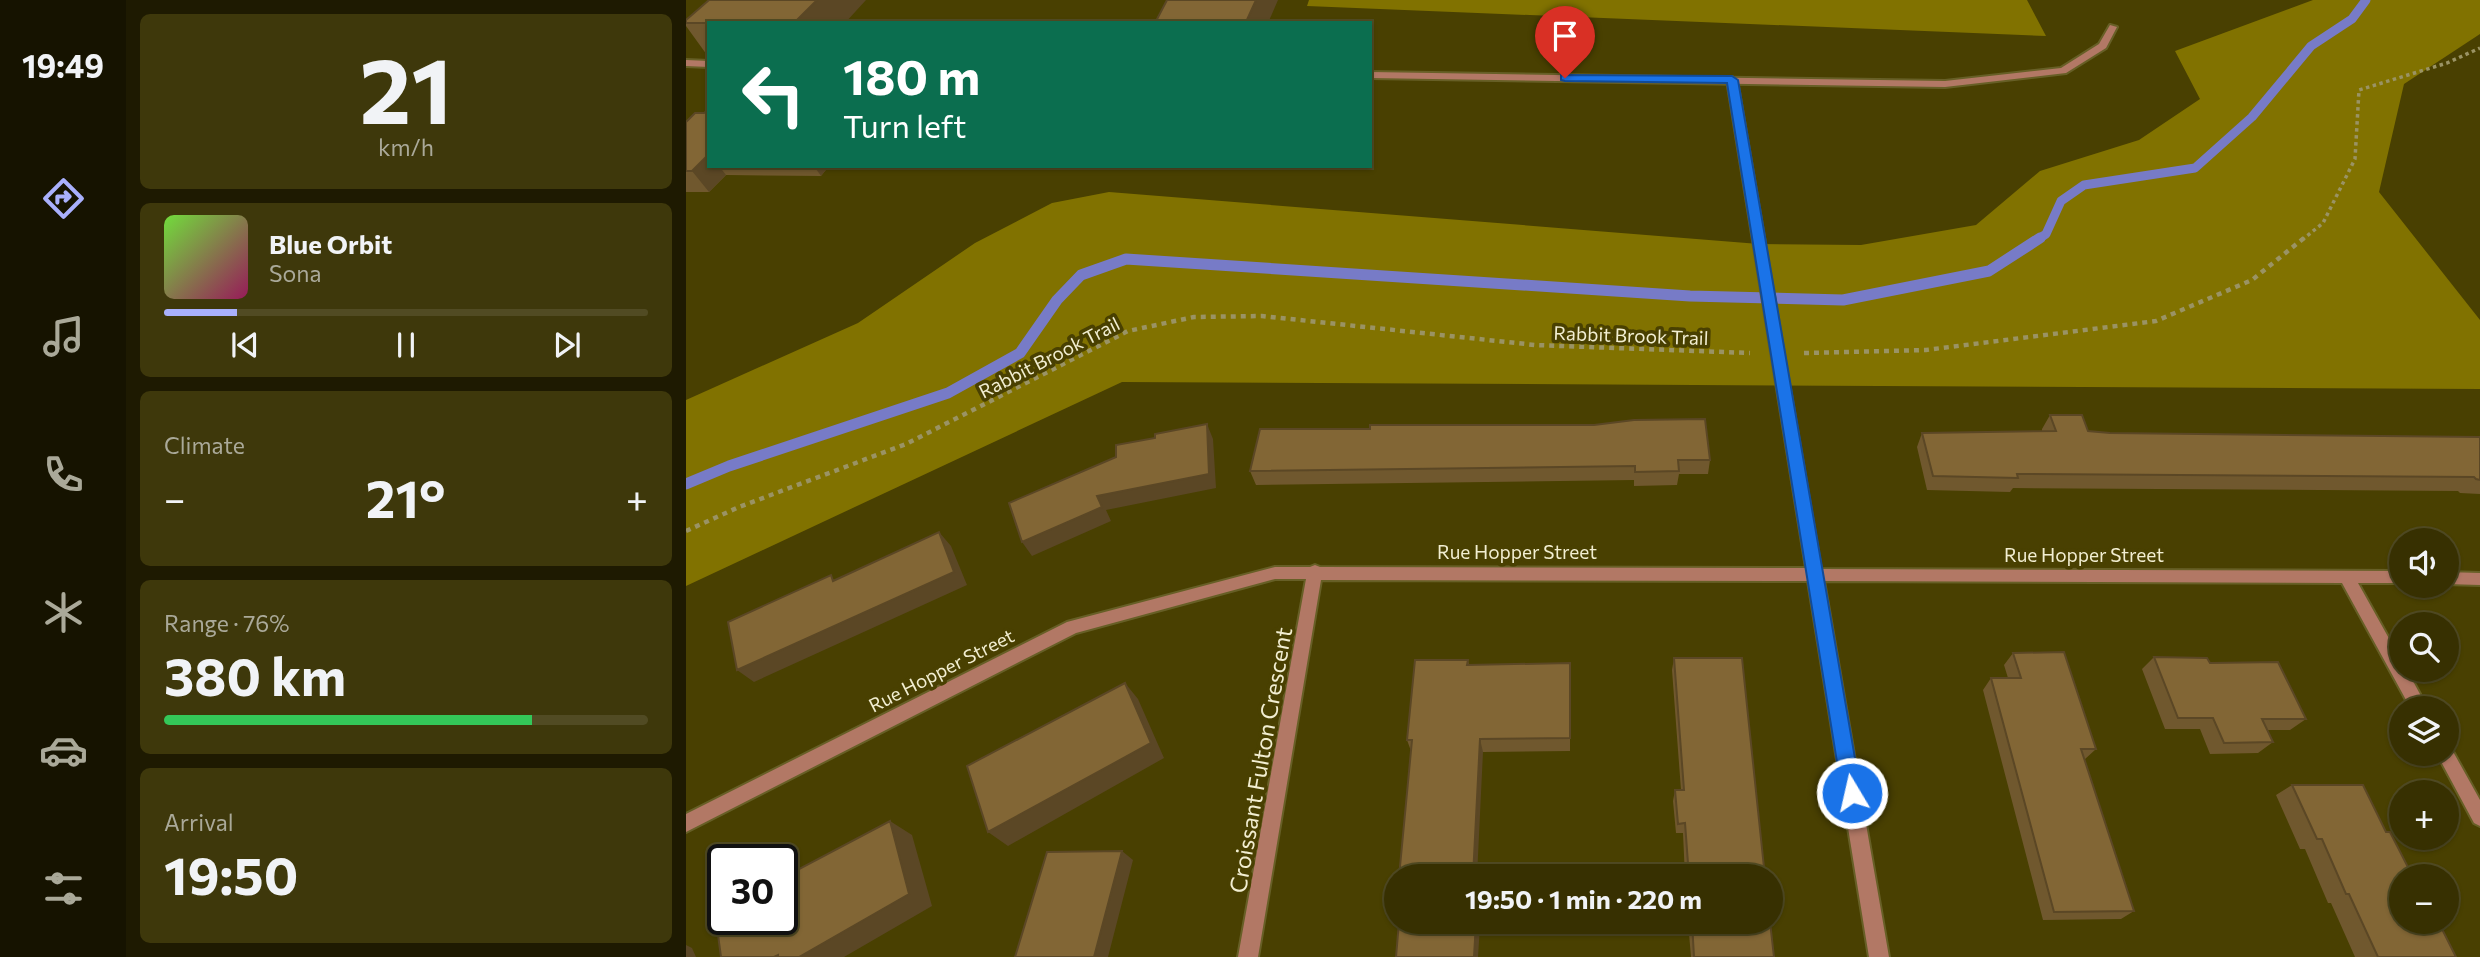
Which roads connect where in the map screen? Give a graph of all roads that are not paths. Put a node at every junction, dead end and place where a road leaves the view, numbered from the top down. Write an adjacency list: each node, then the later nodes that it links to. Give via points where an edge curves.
1 (2113, 27): 5 (street, via 2103,46 2063,71 1945,84)
2 (686, 63): 3 (street)
3 (707, 64)
4 (1372, 75): 5 (street)
5 (1732, 80): 7 (street)
6 (1315, 571): 7 (street, Rue Hopper Street); 15 (street, Rue Hopper Street, via 1275,573 1073,627); 16 (street, Croissant Fulton Crescent)
7 (1815, 574): 8 (street, Rue Hopper Street); 17 (street)
8 (2346, 576): 9 (street, Rue Hopper Street); 12 (street)
9 (2389, 577)
10 (2459, 578): 11 (street)
11 (2480, 579)
12 (2413, 696)
13 (2452, 766): 14 (street)
14 (2480, 817)
15 (686, 823)
16 (1248, 957)
17 (1879, 957)

